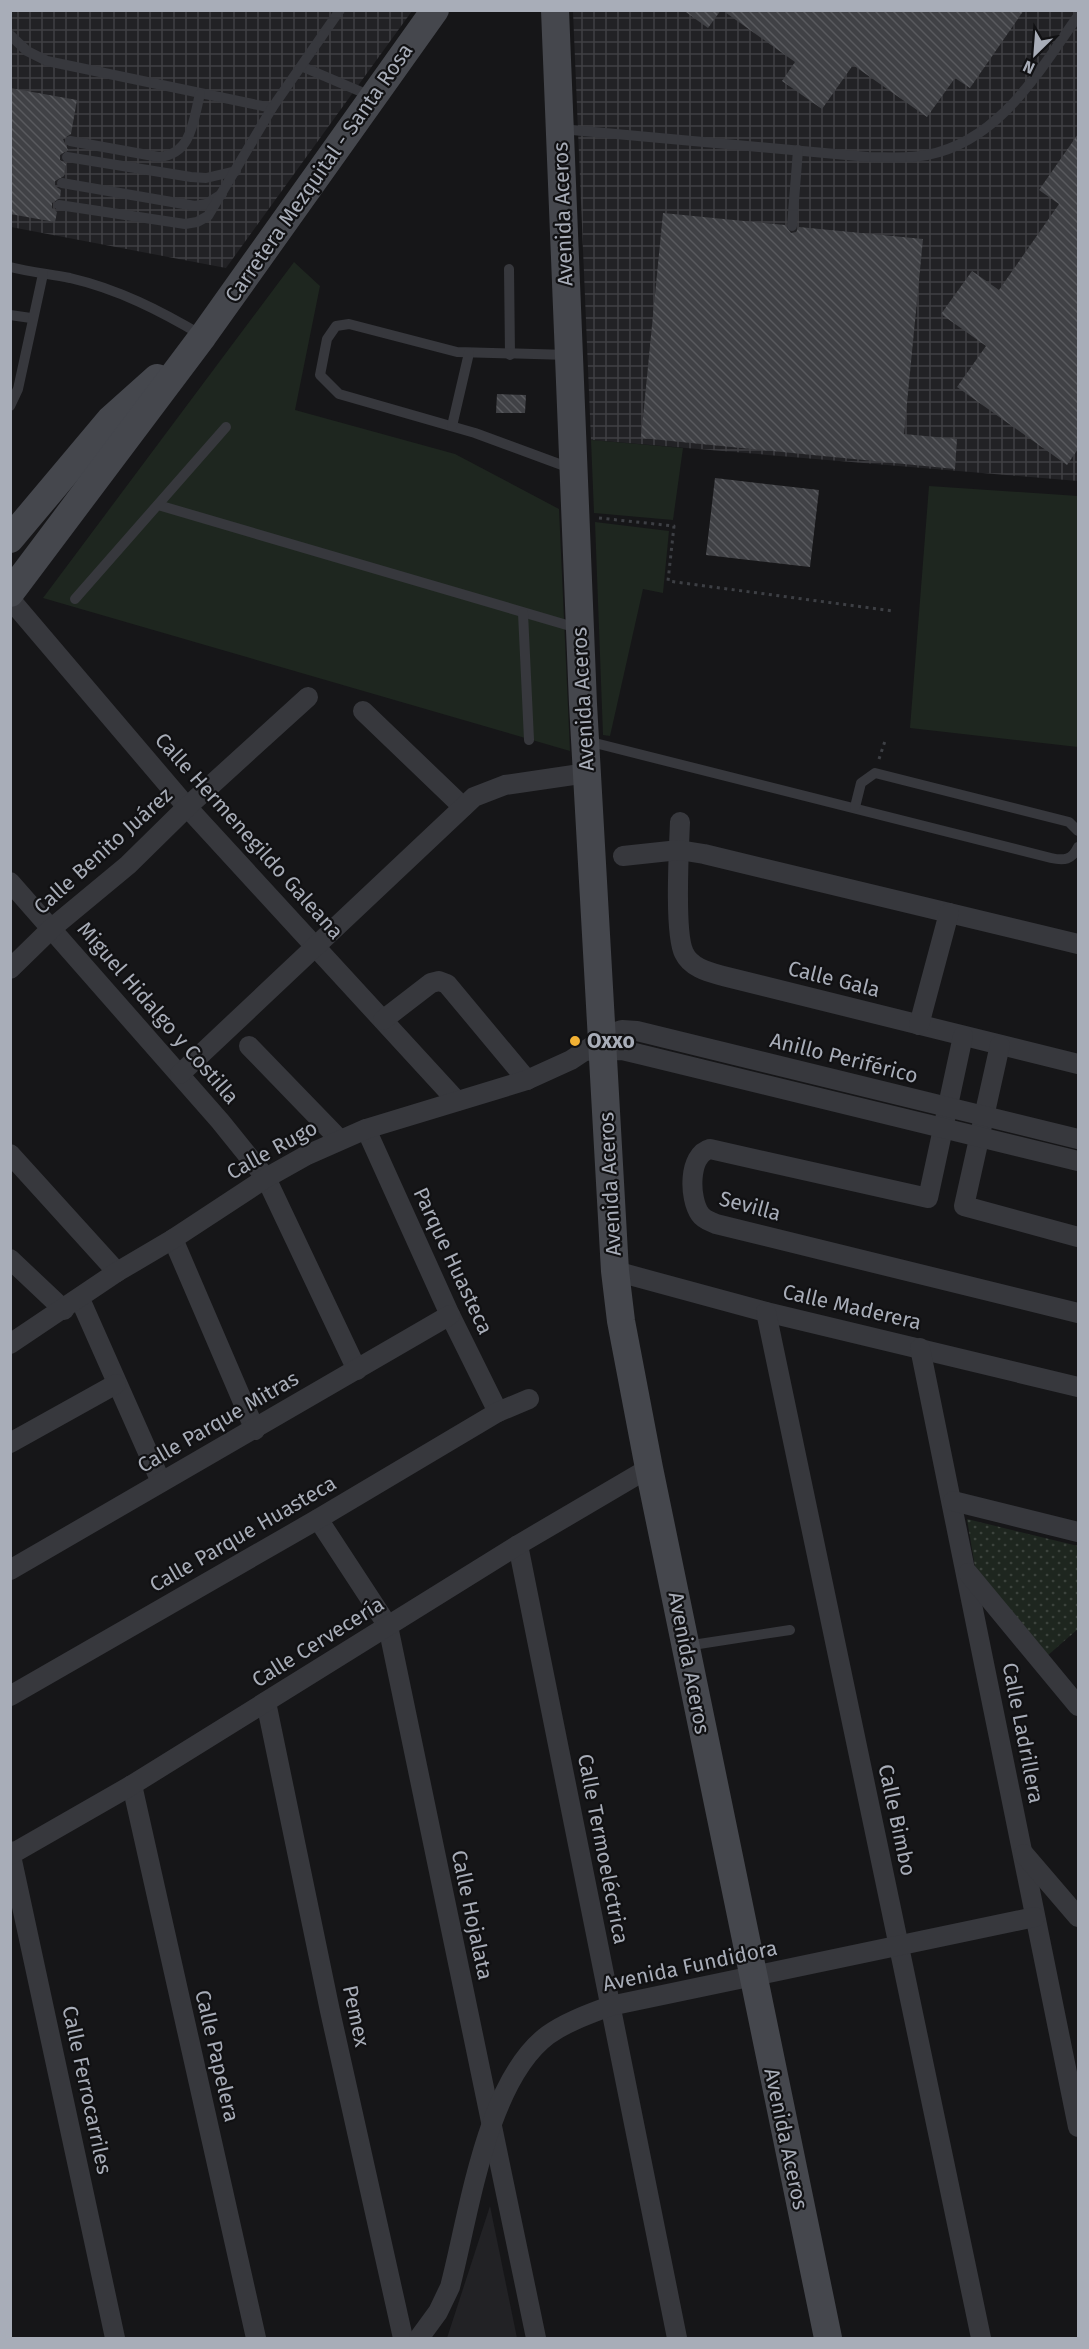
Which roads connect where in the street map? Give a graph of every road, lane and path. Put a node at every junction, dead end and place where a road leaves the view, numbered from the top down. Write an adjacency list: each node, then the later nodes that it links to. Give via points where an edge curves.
1 (340, 10): 6 (lane)
2 (435, 10): 8 (street, Carretera Mezquital - Santa Rosa)
3 (555, 10): 10 (street, Avenida Aceros)
4 (1078, 16): 12 (lane, via 1003,116 952,146 929,155 903,158)
5 (10, 35): 7 (lane, via 27,51 47,61)
6 (303, 67): 8 (lane); 9 (lane)
7 (200, 94): 9 (lane); 11 (lane, via 188,136 172,156)
8 (374, 97): 24 (street, Carretera Mezquital - Santa Rosa)
9 (272, 108): 14 (lane)
10 (560, 129): 12 (lane); 27 (street, Avenida Aceros)
11 (70, 141)
12 (798, 150): 18 (lane)
13 (67, 157): 14 (lane, via 191,177)
14 (236, 171): 16 (lane)
15 (62, 183): 16 (lane, via 195,206)
16 (224, 192): 17 (lane, via 208,216 185,224)
17 (59, 205)
18 (792, 226)
19 (10, 267): 21 (lane)
20 (509, 269): 26 (lane)
21 (43, 274): 23 (lane); 24 (lane, via 114,291 149,305)
22 (10, 315): 23 (lane)
23 (31, 318): 28 (lane, via 18,389)
24 (203, 336): 34 (street, Carretera Mezquital - Santa Rosa, via 110,420); 35 (street, Carretera Mezquital - Santa Rosa)
25 (469, 353): 26 (lane); 29 (lane); 29 (lane, via 418,344 349,324 336,326 321,360 320,375 339,394)
26 (510, 355): 27 (lane)
27 (569, 355): 31 (street, Avenida Aceros)
28 (10, 406)
29 (452, 426): 31 (lane)
30 (226, 427): 32 (lane)
31 (574, 470): 33 (street, Avenida Aceros)
32 (158, 505): 37 (lane); 39 (lane)
33 (576, 515): 38 (path, via 674,526 668,581); 40 (street, Avenida Aceros)
34 (10, 539)
35 (10, 593)
36 (10, 599): 48 (street, Calle Hermenegildo Galeana)
37 (75, 599)
38 (893, 611)
39 (523, 613): 40 (lane); 43 (lane)
40 (580, 629): 44 (street, Avenida Aceros)
41 (308, 697): 48 (street, Calle Benito Juárez)
42 (363, 711): 49 (street)
43 (529, 740)
44 (585, 740): 46 (street, Avenida Aceros); 50 (lane)
45 (885, 741): 47 (path)
46 (587, 773): 49 (street, via 505,785 474,797); 67 (street, Avenida Aceros)
47 (875, 773): 50 (lane, via 861,783); 52 (lane, via 1069,822)
48 (187, 807): 58 (street, Calle Benito Juárez, via 128,865); 60 (street, Calle Hermenegildo Galeana)
49 (463, 807): 60 (street)
50 (855, 807): 53 (lane, via 1064,861)
51 (680, 822): 54 (street, Calle Gala)
52 (1078, 831)
53 (1078, 847)
54 (679, 850): 55 (street); 57 (street); 63 (street, Calle Gala, via 681,942 692,963 706,971)
55 (623, 856)
56 (10, 882): 58 (street, Miguel Hidalgo y Costilla)
57 (949, 913): 59 (street); 63 (street)
58 (52, 928): 61 (street, Calle Benito Juárez); 71 (street, Miguel Hidalgo y Costilla)
59 (1078, 944)
60 (315, 946): 62 (street, Calle Hermenegildo Galeana); 71 (street)
61 (10, 969)
62 (382, 1020): 72 (street, via 431,983 440,981 447,984); 73 (street, Calle Hermenegildo Galeana)
63 (919, 1024): 64 (street, Calle Gala)
64 (963, 1036): 65 (street, Calle Gala); 74 (street)
65 (999, 1045): 69 (street, Calle Gala); 75 (street)
66 (249, 1046): 78 (street)
67 (595, 1048): 68 (street, Anillo Periférico, via 622,1030); 70 (street, Anillo Periférico, via 621,1050); 72 (street, Calle Rugo); 85 (street, Avenida Aceros)
68 (714, 1051): 70 (street); 74 (street, Anillo Periférico)
69 (1078, 1064)
70 (709, 1072): 74 (street, Anillo Periférico)
71 (180, 1074): 81 (street, Miguel Hidalgo y Costilla)
72 (527, 1080): 73 (street, Calle Rugo)
73 (457, 1101): 76 (street, Calle Rugo)
74 (947, 1118): 75 (street, Anillo Periférico); 89 (street, Sevilla, via 928,1198 710,1149 696,1158 694,1167 698,1212 716,1224)
75 (982, 1126): 77 (street, Anillo Periférico); 80 (street, Anillo Periférico); 82 (street, via 964,1206)
76 (366, 1130): 78 (street, Calle Rugo); 90 (street, Parque Huasteca)
77 (1078, 1139)
78 (340, 1140): 81 (street, Calle Rugo)
79 (10, 1154): 86 (street)
80 (1078, 1161)
81 (266, 1178): 83 (street, Calle Rugo); 93 (street, Miguel Hidalgo y Costilla)
82 (1078, 1237)
83 (173, 1239): 86 (street, Calle Rugo); 98 (street)
84 (10, 1259): 87 (street)
85 (615, 1271): 88 (street, Calle Maderera); 100 (street, Avenida Aceros)
86 (117, 1272): 87 (street, Calle Rugo)
87 (72, 1304): 91 (street, Calle Rugo); 94 (street)
88 (766, 1312): 92 (street, Calle Maderera); 119 (street, Calle Bimbo)
89 (1078, 1313)
90 (450, 1315): 93 (street, Calle Parque Mitras); 97 (street, Parque Huasteca)
91 (10, 1344)
92 (920, 1348): 95 (street, Calle Maderera); 102 (street, Calle Ladrillera)
93 (357, 1370): 98 (street, Calle Parque Mitras)
94 (116, 1384): 99 (street); 101 (street)
95 (1078, 1387)
96 (529, 1399): 97 (street, Calle Parque Huasteca)
97 (498, 1412): 103 (street, Calle Parque Huasteca)
98 (255, 1430): 101 (street, Calle Parque Mitras)
99 (10, 1443)
100 (649, 1468): 105 (street, Calle Cervecería); 110 (street, Avenida Aceros)
101 (161, 1482): 106 (street, Calle Parque Mitras)
102 (953, 1501): 104 (street); 107 (street, Calle Ladrillera)
103 (318, 1519): 108 (street, Calle Hojalata); 111 (street, Calle Parque Huasteca)
104 (1078, 1532)
105 (518, 1545): 108 (street, Calle Cervecería); 121 (street, Calle Termoeléctrica)
106 (10, 1570)
107 (966, 1571): 113 (street); 115 (street, Calle Ladrillera)
108 (388, 1626): 112 (street, Calle Cervecería); 122 (street, Calle Hojalata)
109 (790, 1630): 110 (lane)
110 (686, 1646): 120 (street, Avenida Aceros)
111 (10, 1696)
112 (266, 1702): 114 (street, Calle Cervecería); 126 (street, Pemex)
113 (1078, 1706)
114 (132, 1785): 116 (street, Calle Cervecería); 125 (street, Calle Papelera)
115 (1023, 1852): 117 (street, Calle Ladrillera); 118 (street)
116 (11, 1853): 124 (street, Calle Ferrocarriles)
117 (1035, 1917): 119 (street, Avenida Fundidora); 123 (street, Calle Ladrillera)
118 (1078, 1917)
119 (900, 1947): 120 (street, Avenida Fundidora); 131 (street, Calle Bimbo)
120 (752, 1976): 121 (street, Avenida Fundidora); 130 (street, Avenida Aceros)
121 (610, 2006): 122 (street, Avenida Fundidora, via 547,2036 521,2062); 129 (street, Calle Termoeléctrica)
122 (490, 2123): 127 (street, Avenida Fundidora, via 450,2287); 128 (street, Calle Hojalata)
123 (1078, 2127)
124 (115, 2338)
125 (256, 2338)
126 (403, 2338)
127 (419, 2338)
128 (536, 2338)
129 (677, 2338)
130 (828, 2338)
131 (981, 2338)

